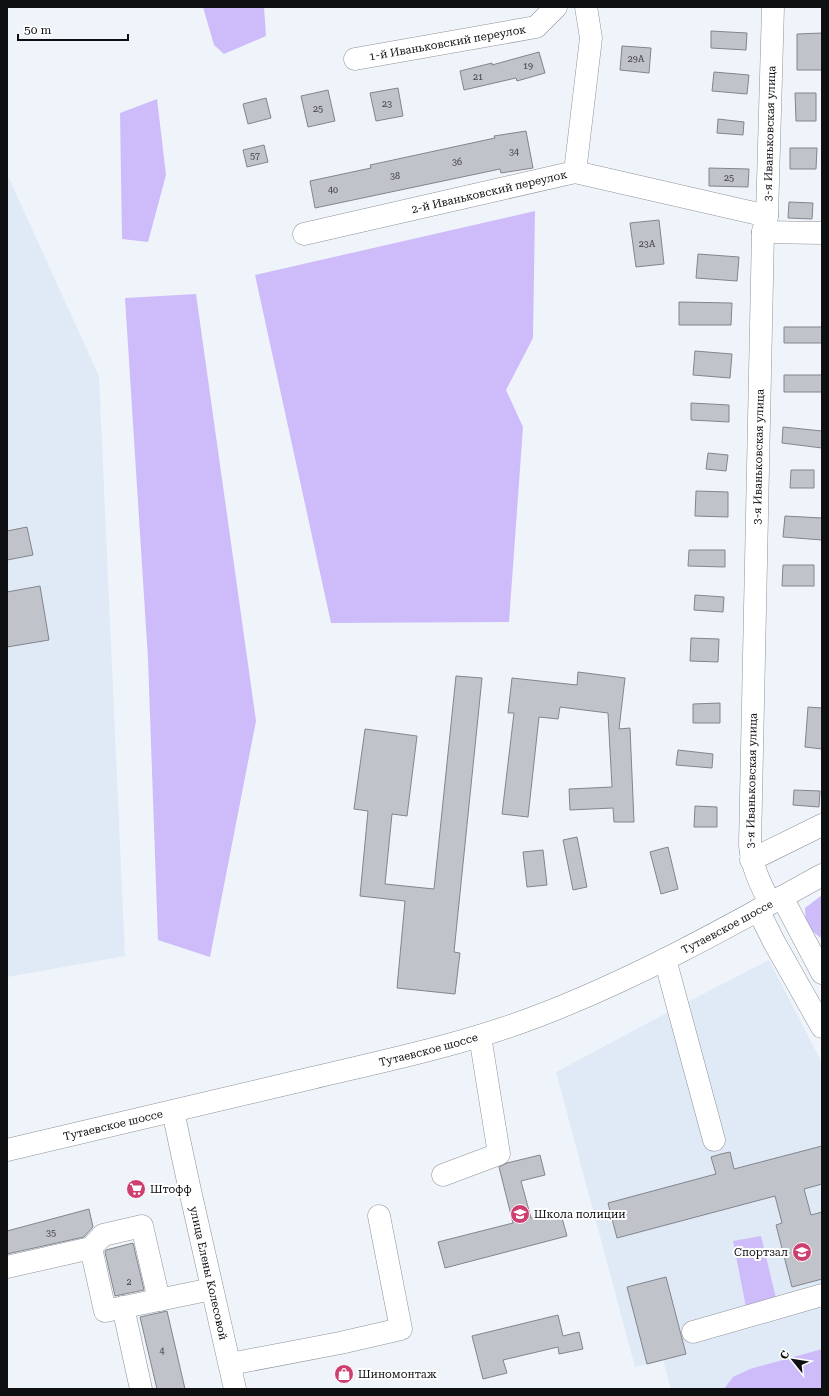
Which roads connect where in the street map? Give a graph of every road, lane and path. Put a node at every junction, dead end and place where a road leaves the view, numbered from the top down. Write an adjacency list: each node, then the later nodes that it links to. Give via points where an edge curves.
1 (556, 7): 4 (street, 1-й Иваньковский переулок, via 536,27)
2 (586, 7): 5 (street, via 591,38)
3 (773, 7): 6 (street, 3-я Иваньковская улица)
4 (356, 59)
5 (575, 172): 6 (street, 2-й Иваньковский переулок); 8 (street, 2-й Иваньковский переулок)
6 (765, 224): 7 (street, 2-й Иваньковский переулок); 10 (street, 3-я Иваньковская улица)
7 (822, 233)
8 (304, 234)
9 (822, 825): 10 (street)
10 (751, 860): 12 (street, 3-я Иваньковская улица)
11 (822, 875): 12 (street, Тутаевское шоссе)
12 (770, 903): 13 (street, Тутаевское шоссе); 14 (street); 15 (street, via 774,942)
13 (665, 959): 16 (street, Тутаевское шоссе, via 538,1016); 18 (street)
14 (822, 973)
15 (822, 1027)
16 (480, 1036): 17 (street, Тутаевское шоссе); 20 (street, via 499,1154)
17 (173, 1111): 19 (street, Тутаевское шоссе); 24 (street, улица Елены Колесовой)
18 (714, 1140)
19 (7, 1150)
20 (443, 1175)
21 (379, 1216): 29 (street, via 401,1329)
22 (91, 1248): 23 (street); 26 (street, via 103,1235 142,1226); 27 (street, via 105,1310)
23 (7, 1268)
24 (212, 1289): 26 (street); 29 (street, улица Елены Колесовой)
25 (822, 1296): 28 (street)
26 (159, 1300): 27 (street)
27 (123, 1307): 30 (street)
28 (693, 1332)
29 (230, 1364): 31 (street, улица Елены Колесовой)
30 (141, 1389)
31 (235, 1389)

